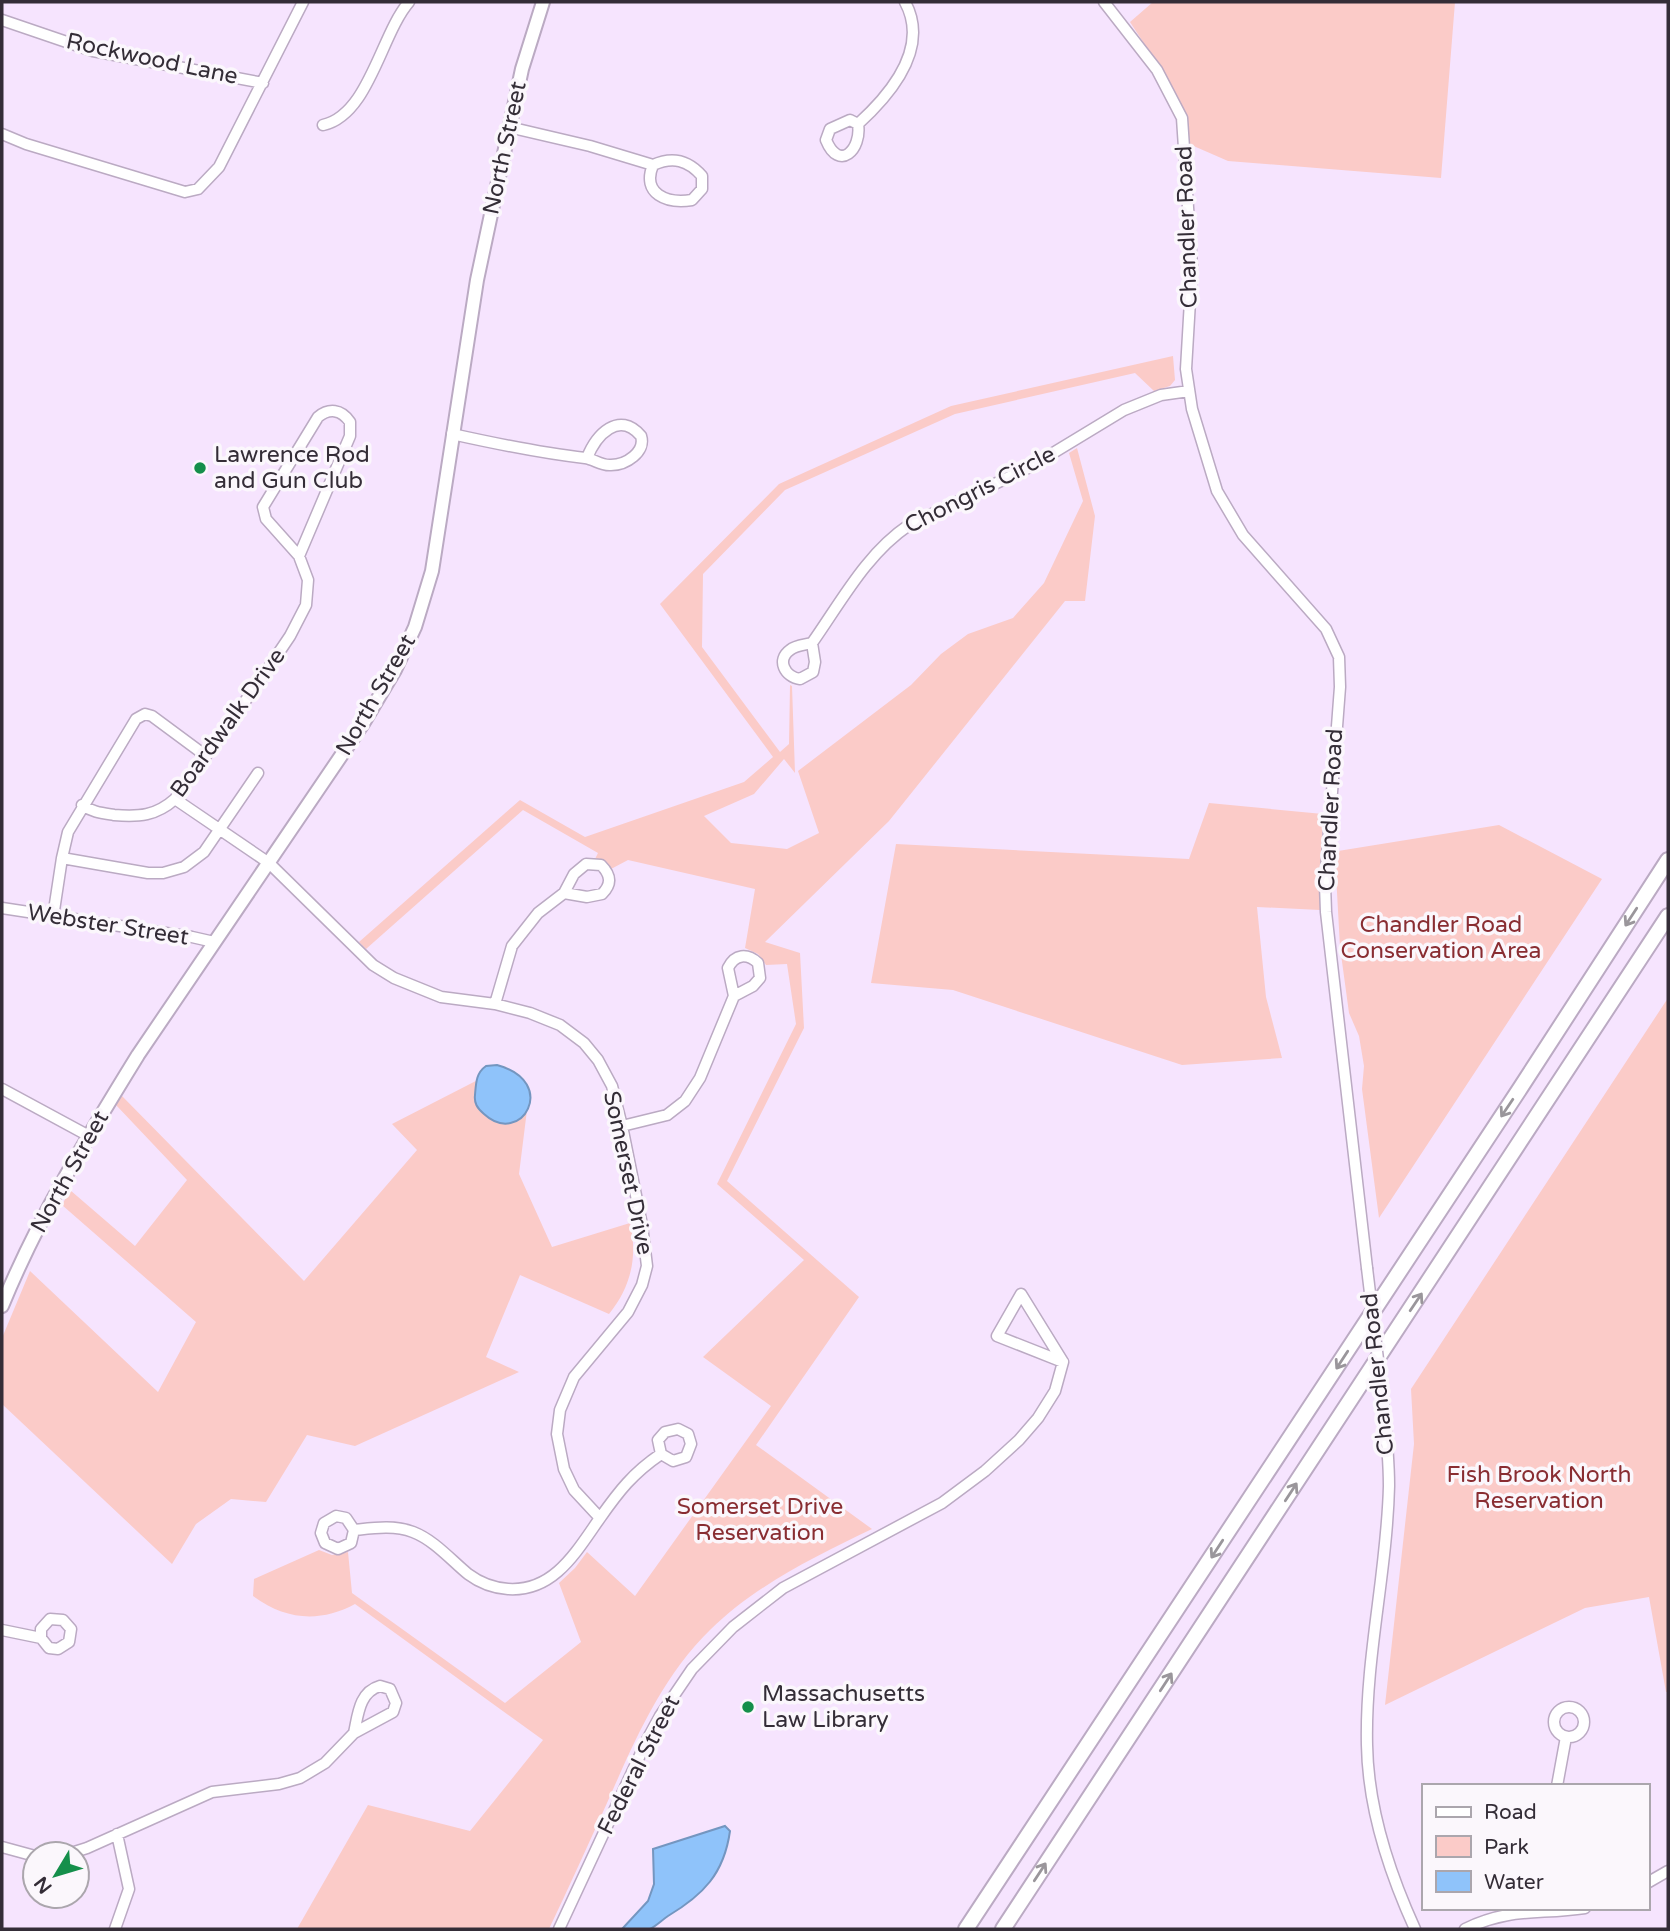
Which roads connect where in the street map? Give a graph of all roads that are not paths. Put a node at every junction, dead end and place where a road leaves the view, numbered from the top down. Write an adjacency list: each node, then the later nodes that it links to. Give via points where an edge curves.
1 (303, 2): 7 (street)
2 (409, 2): 9 (street, via 354,104 334,123)
3 (543, 2): 10 (main road, North Street)
4 (905, 2): 8 (street, via 914,36 911,54 887,94)
5 (1104, 2): 13 (street, Chandler Road, via 1157,71 1182,118 1192,267 1186,369)
6 (2, 20): 7 (street, Rockwood Lane, via 93,51)
7 (263, 83): 11 (street, via 219,167 198,189 185,192)
8 (858, 124)
9 (323, 125)
10 (509, 127): 12 (street); 14 (main road, North Street, via 477,280)
11 (2, 134)
12 (653, 165): 12 (street, via 649,184 669,201 692,200 702,189 702,176 692,165 673,160)
13 (1189, 391): 17 (street, Chongris Circle, via 1161,395 1124,410 1030,467 895,534 873,557); 57 (street, Chandler Road, bridge, via 1212,474 1227,508 1243,535 1326,629 1339,657 1326,912 1389,1486 1368,1674 1367,1748 1383,1844)
14 (452, 434): 15 (street, via 544,454); 25 (main road, North Street, via 432,571 415,626 396,670 364,722)
15 (587, 458): 15 (street, via 598,436 613,427 631,427 641,436 641,448 627,461 607,466)
16 (299, 556): 16 (street, Boardwalk Drive, via 266,519 263,507 318,417 327,411 339,412 348,418 351,433); 18 (street, Boardwalk Drive, via 309,588 303,612)
17 (812, 643)
18 (206, 756): 20 (street, Boardwalk Drive); 21 (street, via 152,716 141,715)
19 (258, 773): 22 (street)
20 (175, 799): 21 (street, Boardwalk Drive, via 156,813 136,817 96,813); 22 (street, Somerset Drive)
21 (82, 806): 23 (street, via 68,832)
22 (219, 829): 23 (street, via 198,858 163,873); 25 (street, Somerset Drive)
23 (62, 858): 28 (street)
24 (1668, 860): 55 (highway, one-way to 55)
25 (269, 863): 30 (main road, North Street); 32 (street, Somerset Drive, via 373,965 441,997)
26 (564, 893): 26 (street, via 586,863 601,865 609,876 607,889 596,897); 32 (street, via 538,913 512,946)
27 (2, 908): 28 (street, Webster Street)
28 (53, 916): 30 (street, Webster Street)
29 (1668, 916): 56 (highway, one-way to 29)
30 (214, 942): 35 (main road, North Street)
31 (734, 996): 34 (street, via 700,1078 685,1101 667,1115)
32 (495, 1004): 34 (street, Somerset Drive, via 560,1025 584,1043 612,1086)
33 (2, 1088): 35 (street)
34 (622, 1126): 39 (street, Somerset Drive, via 647,1266 628,1312 568,1387 558,1422 558,1446 569,1480)
35 (89, 1136): 36 (main road, North Street)
36 (2, 1306)
37 (1063, 1362): 37 (street, via 997,1336 1021,1293 1028,1305); 54 (street, Federal Street, via 1055,1391 1038,1418 985,1471 942,1503 783,1588 733,1627 692,1669 648,1738)
38 (661, 1454): 39 (street, via 628,1481)
39 (600, 1518): 40 (street, via 556,1574 536,1585 514,1589 481,1582 414,1532 388,1527)
40 (354, 1530)
41 (2, 1630): 42 (street)
42 (41, 1638)
43 (354, 1733): 43 (street, via 393,1712 396,1703 390,1689 380,1686 366,1694); 46 (street, via 325,1763 300,1778 212,1792)
44 (1566, 1737): 45 (street)
45 (1558, 1784)
46 (117, 1834): 47 (street); 53 (street, via 129,1889)
47 (91, 1845)
48 (2, 1847): 49 (street)
49 (21, 1852)
50 (1668, 1871): 51 (street)
51 (1649, 1881)
52 (1562, 1910): 58 (street, via 1504,1915)
53 (115, 1929)
54 (559, 1929)
55 (966, 1929)
56 (1003, 1929)
57 (1415, 1929)
58 (1465, 1929)

